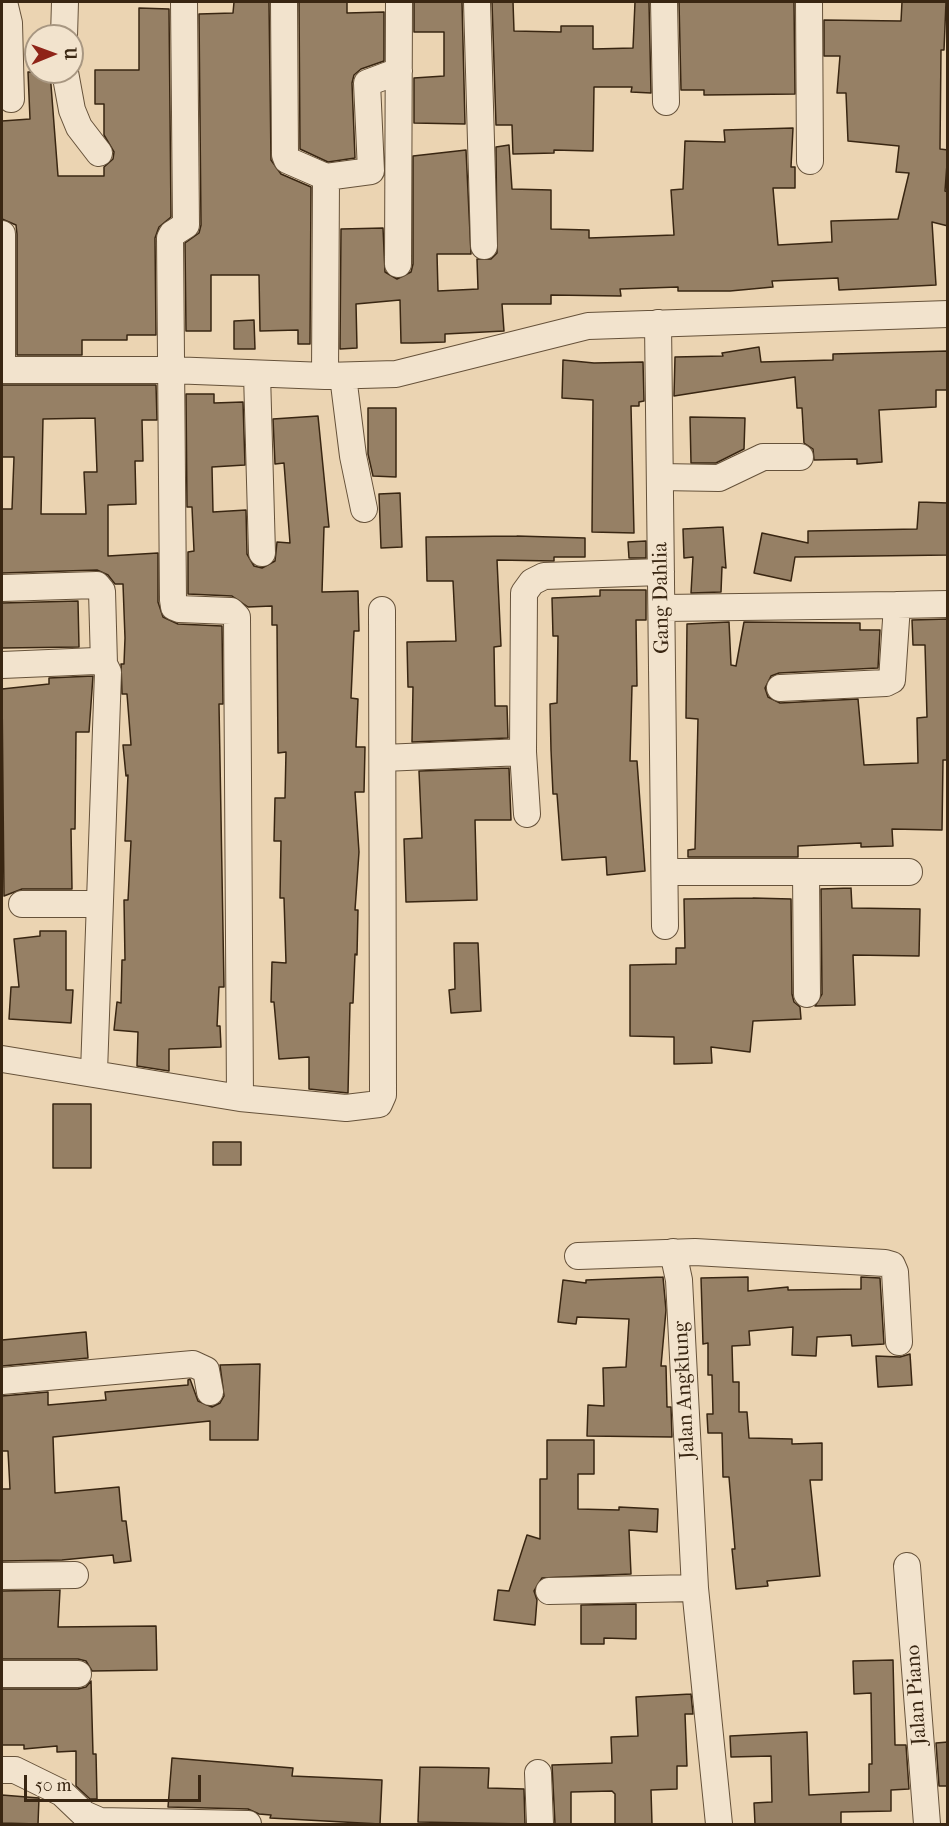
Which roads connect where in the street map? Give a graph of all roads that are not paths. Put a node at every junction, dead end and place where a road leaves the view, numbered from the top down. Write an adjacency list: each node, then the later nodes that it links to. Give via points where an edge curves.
1 (4, 2): 12 (street, via 9,23)
2 (65, 2): 9 (street)
3 (184, 2): 23 (street, via 186,225 170,238)
4 (284, 2): 16 (street, via 285,155 287,160)
5 (399, 2): 10 (street)
6 (477, 2): 18 (street)
7 (664, 2): 13 (street)
8 (808, 2): 15 (street)
9 (64, 24)
10 (399, 71): 16 (street, via 367,83 371,171); 19 (street)
11 (67, 84): 14 (street, via 72,110)
12 (11, 99)
13 (666, 102)
14 (99, 153)
15 (810, 161)
16 (326, 177): 25 (street)
17 (2, 234): 22 (street)
18 (484, 246)
19 (398, 264)
20 (948, 314): 21 (street)
21 (658, 323): 25 (street, via 588,326 396,374); 27 (street, Gang Dahlia)
22 (2, 369): 23 (street)
23 (170, 370): 24 (street); 51 (street, via 174,607 231,611 237,617)
24 (257, 374): 25 (street); 29 (street)
25 (334, 376): 28 (street)
26 (800, 457): 27 (street, via 763,457 719,478)
27 (660, 477): 30 (street, Gang Dahlia)
28 (364, 508)
29 (262, 553)
30 (661, 572): 34 (street, Gang Dahlia); 39 (street, via 544,576 532,582 524,593)
31 (2, 588): 37 (street, via 100,586)
32 (948, 604): 33 (street)
33 (897, 605): 34 (street); 38 (street, via 892,680)
34 (663, 608): 42 (street, Gang Dahlia)
35 (382, 610): 40 (street)
36 (2, 664): 37 (street)
37 (104, 664): 46 (street, via 108,672)
38 (780, 688)
39 (523, 752): 40 (street); 41 (street)
40 (383, 758): 51 (street, via 383,1095 379,1104 368,1108)
41 (527, 814)
42 (666, 872): 43 (street); 47 (street, Gang Dahlia)
43 (806, 872): 44 (street); 48 (street)
44 (909, 872)
45 (22, 904): 46 (street)
46 (98, 904): 50 (street)
47 (665, 926)
48 (807, 994)
49 (2, 1059): 50 (street)
50 (94, 1072): 51 (street)
51 (240, 1098)
52 (673, 1252): 53 (street); 54 (street, via 892,1265); 60 (street, Jalan Angklung, via 679,1280)
53 (578, 1256)
54 (899, 1342)
55 (2, 1381): 56 (street, via 193,1364 206,1370)
56 (210, 1392)
57 (907, 1566): 69 (street, Jalan Piano)
58 (75, 1575): 59 (street)
59 (2, 1576)
60 (695, 1588): 61 (street); 68 (street, Jalan Angklung)
61 (549, 1591)
62 (2, 1674): 63 (street)
63 (78, 1674)
64 (2, 1770): 66 (street, via 15,1770 62,1793 84,1814 100,1821)
65 (537, 1773): 67 (street)
66 (248, 1824)
67 (540, 1824)
68 (718, 1824)
69 (927, 1824)

